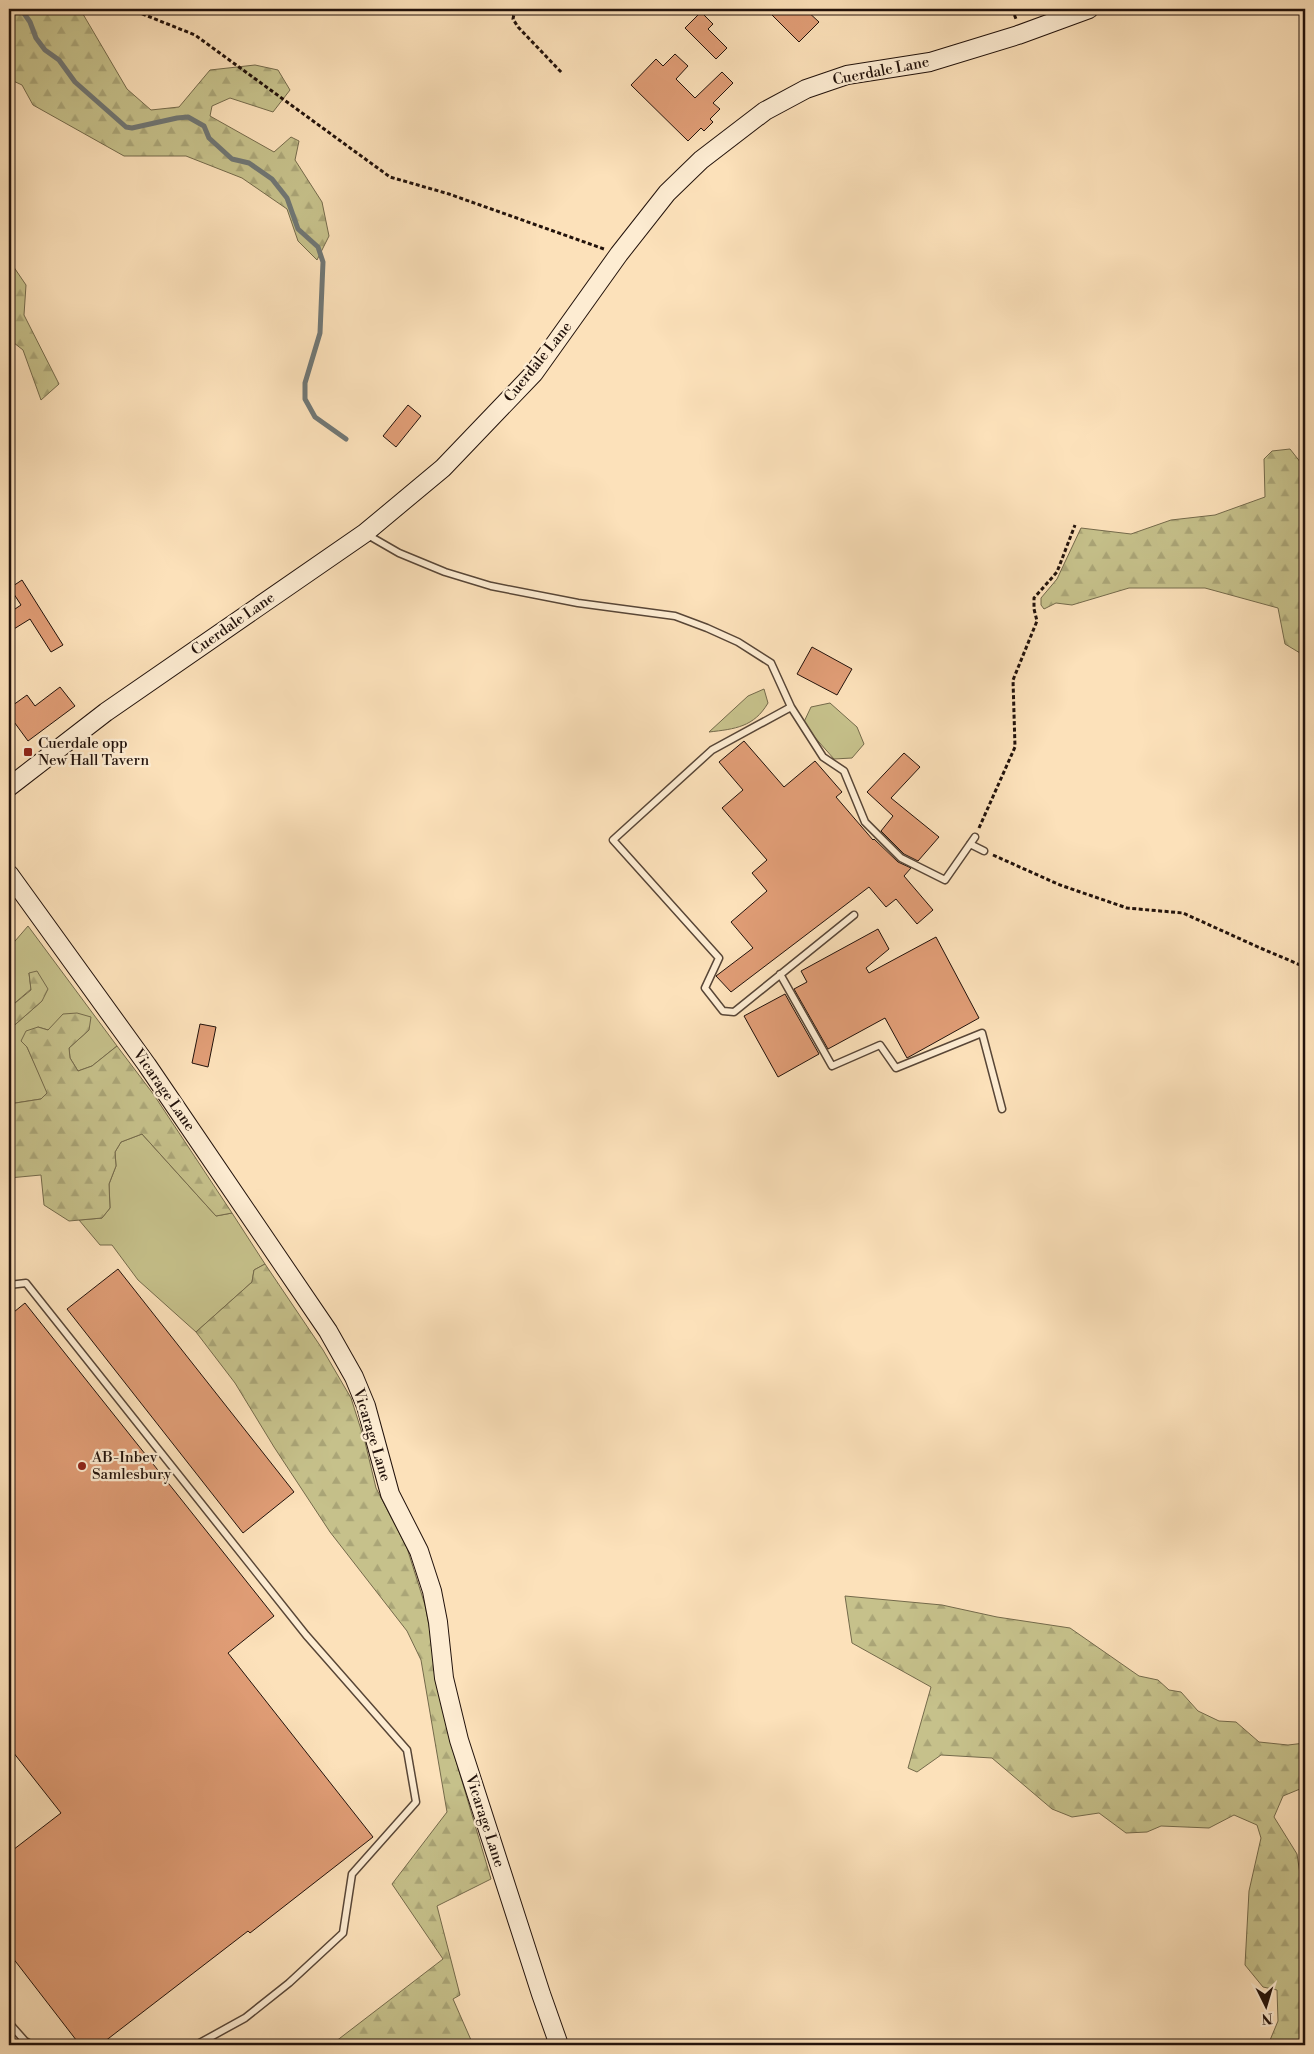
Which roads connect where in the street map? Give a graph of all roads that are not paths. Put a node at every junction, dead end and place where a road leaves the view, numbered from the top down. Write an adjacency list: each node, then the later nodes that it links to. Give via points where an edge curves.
1 (1089, 9): 2 (main road, Cuerdale Lane, via 930,62 847,75 806,88 765,111 701,160 667,193 534,373 443,468)
2 (365, 533): 3 (lane, via 399,553 444,572 491,586 578,603 675,616 707,628 738,642 771,663); 4 (main road, Cuerdale Lane, via 106,712)
3 (791, 707): 6 (lane, via 823,757 844,771 865,822 901,858 945,880); 10 (lane, via 712,750 613,840 719,958 705,988 723,1011 734,1012)
4 (9, 787)
5 (975, 837): 6 (lane)
6 (970, 844): 7 (lane)
7 (984, 851)
8 (9, 874): 16 (main road, Vicarage Lane, via 153,1073 328,1331 354,1377 366,1406 390,1494 419,1551 432,1591 444,1678 459,1740)
9 (854, 916): 10 (lane)
10 (780, 974): 11 (lane, via 832,1066 880,1045 896,1068 982,1033)
11 (1002, 1109)
12 (9, 1284): 15 (lane, via 26,1282 306,1635 407,1750 416,1802 352,1874 343,1933 290,1983 245,2018)
13 (9, 2023): 14 (lane, via 24,2041)
14 (32, 2045)
15 (196, 2045)
16 (559, 2045)

